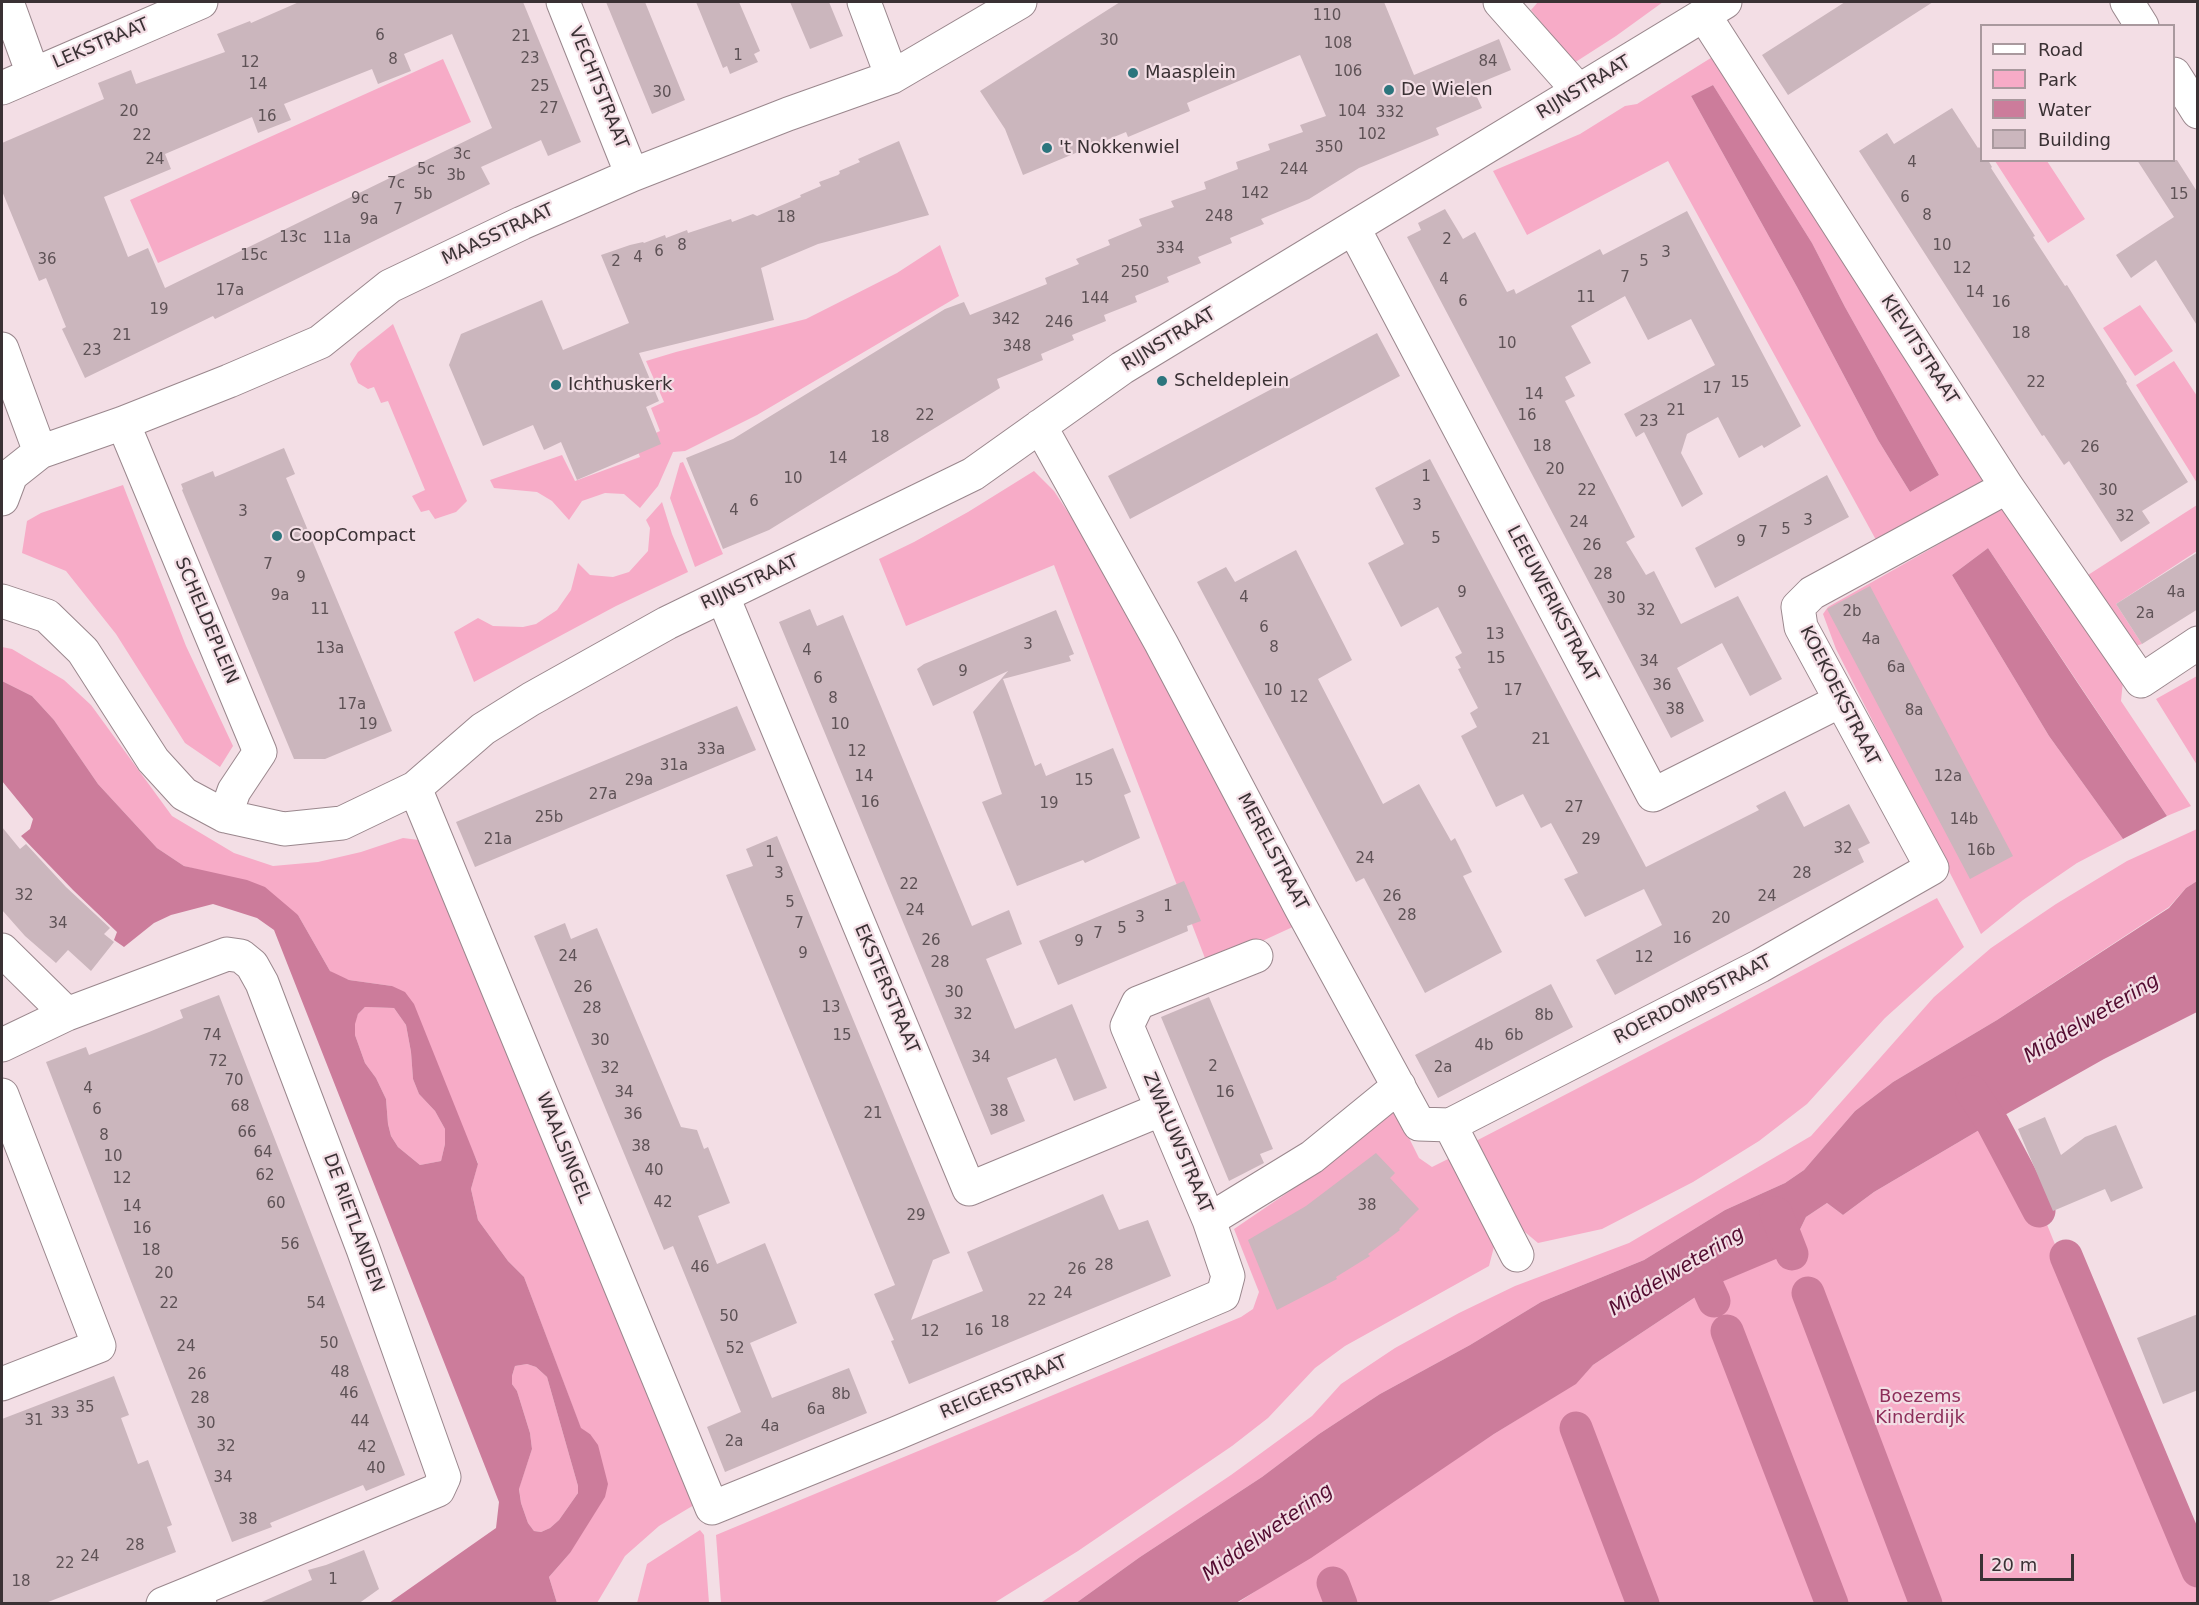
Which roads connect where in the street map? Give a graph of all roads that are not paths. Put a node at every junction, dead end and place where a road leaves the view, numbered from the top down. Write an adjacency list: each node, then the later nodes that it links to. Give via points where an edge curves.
1 (7, 2): 10 (street)
2 (201, 2): 10 (street, LEKSTRAAT)
3 (563, 2): 16 (street, VECHTSTRAAT)
4 (864, 2): 12 (street)
5 (1020, 2): 12 (street, MAASSTRAAT)
6 (1500, 2): 14 (street)
7 (2127, 2): 9 (street)
8 (1714, 8): 14 (street, RIJNSTRAAT); 22 (street, KIEVITSTRAAT)
9 (2141, 24)
10 (33, 74): 13 (street, LEKSTRAAT)
11 (2175, 76): 15 (street)
12 (892, 77): 16 (street, MAASSTRAAT)
13 (2, 88)
14 (1578, 90): 17 (street, RIJNSTRAAT)
15 (2198, 112)
16 (632, 174): 19 (street, MAASSTRAAT, via 390,286 320,342)
17 (1354, 229): 20 (street, RIJNSTRAAT, via 1122,368); 27 (street, LEEUWERIKSTRAAT, via 1653,795)
18 (2, 350): 21 (street)
19 (123, 423): 21 (street, MAASSTRAAT); 29 (street, SCHELDEPLEIN, via 260,752 234,791)
20 (1040, 426): 24 (street, RIJNSTRAAT, via 973,474); 35 (street, MERELSTRAAT)
21 (40, 452): 23 (street, MAASSTRAAT, via 11,475)
22 (2007, 487): 26 (street, KIEVITSTRAAT, via 2141,681); 27 (street, KOEKOEKSTRAAT, via 1812,592 1798,607 1801,627)
23 (2, 499)
24 (723, 597): 28 (street, RIJNSTRAAT, via 667,622 531,699 483,729); 37 (street, EKSTERSTRAAT, via 969,1189)
25 (2, 601): 29 (street, via 47,616 83,651 153,760 184,794)
26 (2198, 643)
27 (1840, 701): 30 (street, KOEKOEKSTRAAT)
28 (415, 788): 29 (street, via 342,823 284,829); 42 (street, WAALSINGEL)
29 (225, 816)
30 (1932, 868): 38 (street, ROERDOMPSTRAAT, via 1760,966)
31 (2, 950): 33 (street)
32 (1256, 956): 37 (street, ZWALUWSTRAAT, via 1138,1003 1127,1026)
33 (67, 1014): 34 (street, DE RIETLANDEN); 43 (street, DE RIETLANDEN, via 226,954 241,956 252,965 363,1249 444,1477 438,1490)
34 (2, 1045)
35 (1400, 1086): 38 (street, MERELSTRAAT, via 1419,1124); 39 (street, ZWALUWSTRAAT, via 1312,1157)
36 (2, 1095): 41 (street, via 99,1346)
37 (1162, 1110): 39 (street, ZWALUWSTRAAT)
38 (1450, 1125): 40 (street)
39 (1209, 1220): 42 (street, REIGERSTRAAT, via 1228,1276 1223,1295)
40 (1517, 1255)
41 (2, 1384)
42 (712, 1508)
43 (197, 1597): 44 (street, DE RIETLANDEN)
44 (163, 1604)

